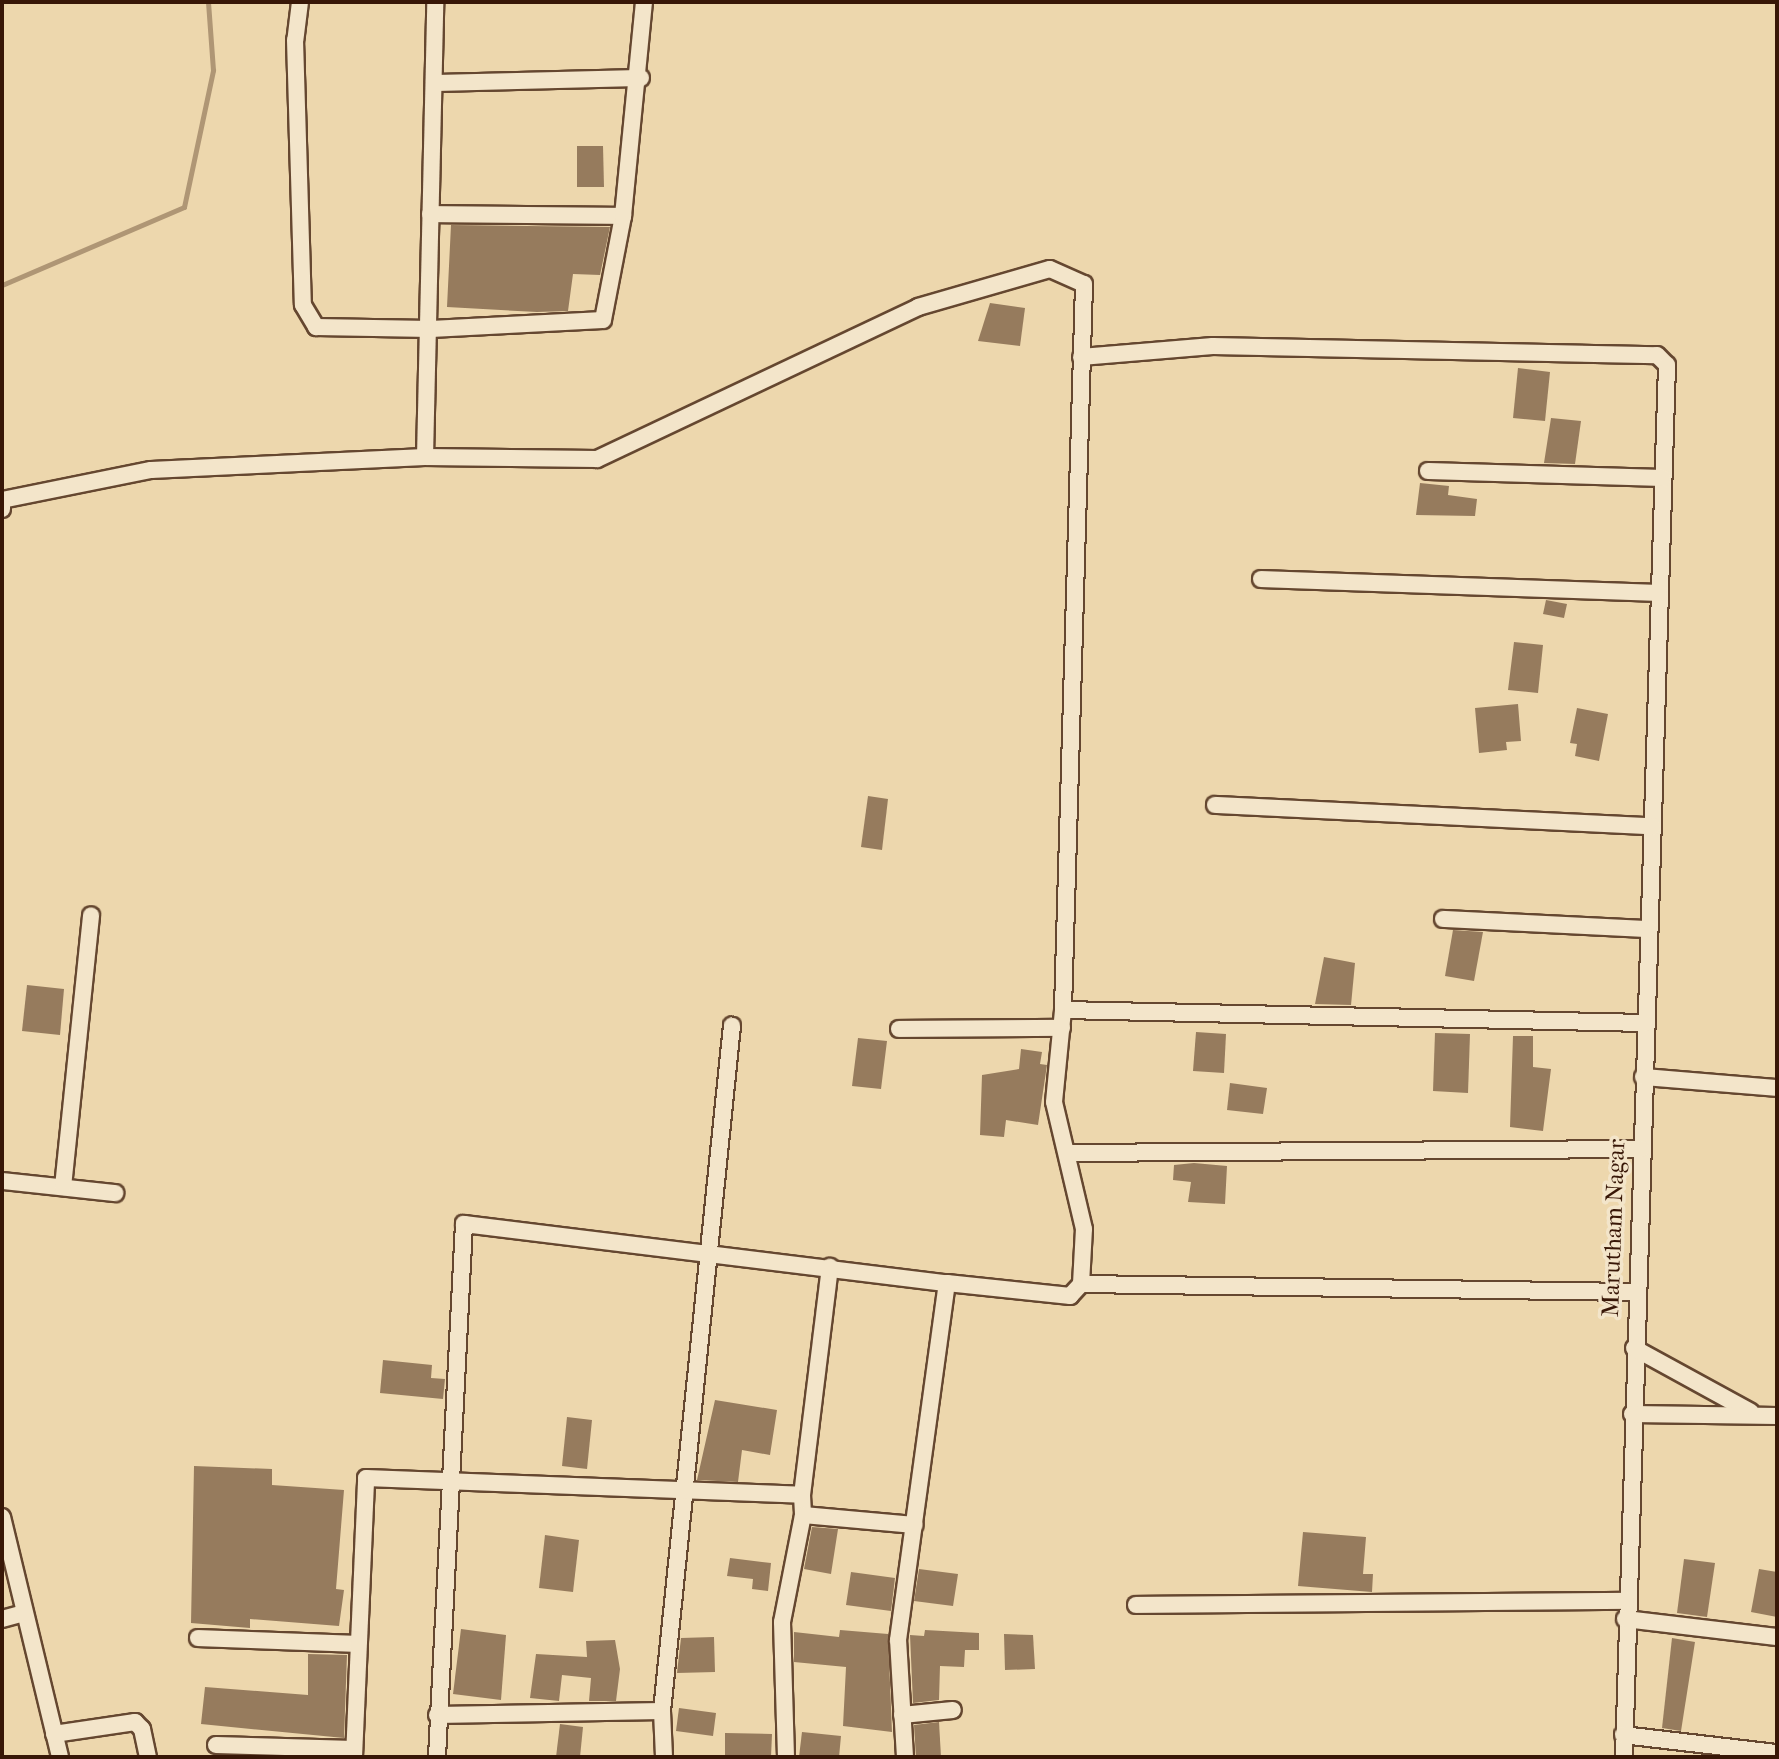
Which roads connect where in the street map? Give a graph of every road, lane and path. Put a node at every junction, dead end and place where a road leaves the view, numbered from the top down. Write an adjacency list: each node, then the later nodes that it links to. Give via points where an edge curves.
1 (300, 2): 8 (street, via 295,40 303,305 316,327)
2 (435, 2): 5 (street)
3 (644, 2): 4 (street)
4 (641, 78): 5 (street); 7 (street)
5 (434, 83): 6 (street)
6 (430, 214): 7 (street); 8 (street)
7 (623, 216): 8 (street, via 603,320)
8 (431, 329): 10 (street)
9 (1081, 357): 10 (street, via 1084,284 1050,269 918,307 597,459); 12 (street, Marutham Nagar, via 1213,346 1657,355 1667,365); 21 (street)
10 (425, 457): 13 (street, via 151,470 2,500)
11 (1428, 471): 12 (street)
12 (1663, 478): 15 (street, Marutham Nagar)
13 (2, 509)
14 (1261, 579): 15 (street)
15 (1659, 593): 17 (street, Marutham Nagar)
16 (1215, 805): 17 (street)
17 (1652, 826): 20 (street, Marutham Nagar)
18 (91, 915): 31 (street)
19 (1443, 919): 20 (street)
20 (1648, 929): 22 (street, Marutham Nagar)
21 (1063, 1010): 22 (street); 24 (street)
22 (1645, 1023): 26 (street, Marutham Nagar)
23 (732, 1026): 33 (street)
24 (1062, 1028): 25 (street); 29 (street, via 1054,1102)
25 (899, 1029)
26 (1643, 1077): 27 (street); 28 (street, Marutham Nagar)
27 (1777, 1088)
28 (1641, 1149): 29 (street); 37 (street, Marutham Nagar)
29 (1067, 1153): 36 (street, via 1084,1229)
30 (2, 1181): 31 (street)
31 (63, 1187): 32 (street)
32 (115, 1193)
33 (710, 1254): 34 (street); 42 (street, via 464,1224); 43 (street)
34 (830, 1267): 35 (street); 44 (street)
35 (947, 1283): 36 (street, via 1070,1296); 47 (street)
36 (1081, 1284): 37 (street)
37 (1636, 1292): 38 (street, Marutham Nagar)
38 (1634, 1348): 39 (street); 40 (street, Marutham Nagar)
39 (1753, 1413): 40 (street); 41 (street)
40 (1632, 1414): 48 (street, Marutham Nagar)
41 (1777, 1416)
42 (448, 1483): 43 (street); 55 (street, via 366,1478); 58 (street)
43 (686, 1491): 44 (street); 57 (street)
44 (802, 1495): 45 (street)
45 (803, 1515): 47 (street); 69 (street, via 782,1622)
46 (2, 1517): 50 (street)
47 (915, 1525): 59 (street, via 898,1640)
48 (1626, 1601): 49 (street); 52 (street, Marutham Nagar)
49 (1136, 1605)
50 (21, 1614): 51 (street); 60 (street)
51 (2, 1619)
52 (1625, 1619): 53 (street); 61 (street, Marutham Nagar)
53 (1777, 1637)
54 (198, 1638): 55 (street)
55 (358, 1644): 63 (street)
56 (953, 1710): 59 (street)
57 (662, 1711): 58 (street); 68 (street)
58 (437, 1715): 67 (street)
59 (902, 1715): 70 (street)
60 (54, 1734): 65 (street); 66 (street, via 135,1722 142,1729)
61 (1623, 1735): 64 (street); 71 (street, Marutham Nagar)
62 (216, 1745): 63 (street)
63 (354, 1753)
64 (1777, 1753)
65 (60, 1757)
66 (148, 1757)
67 (437, 1757)
68 (664, 1757)
69 (786, 1757)
70 (905, 1757)
71 (1624, 1757)

